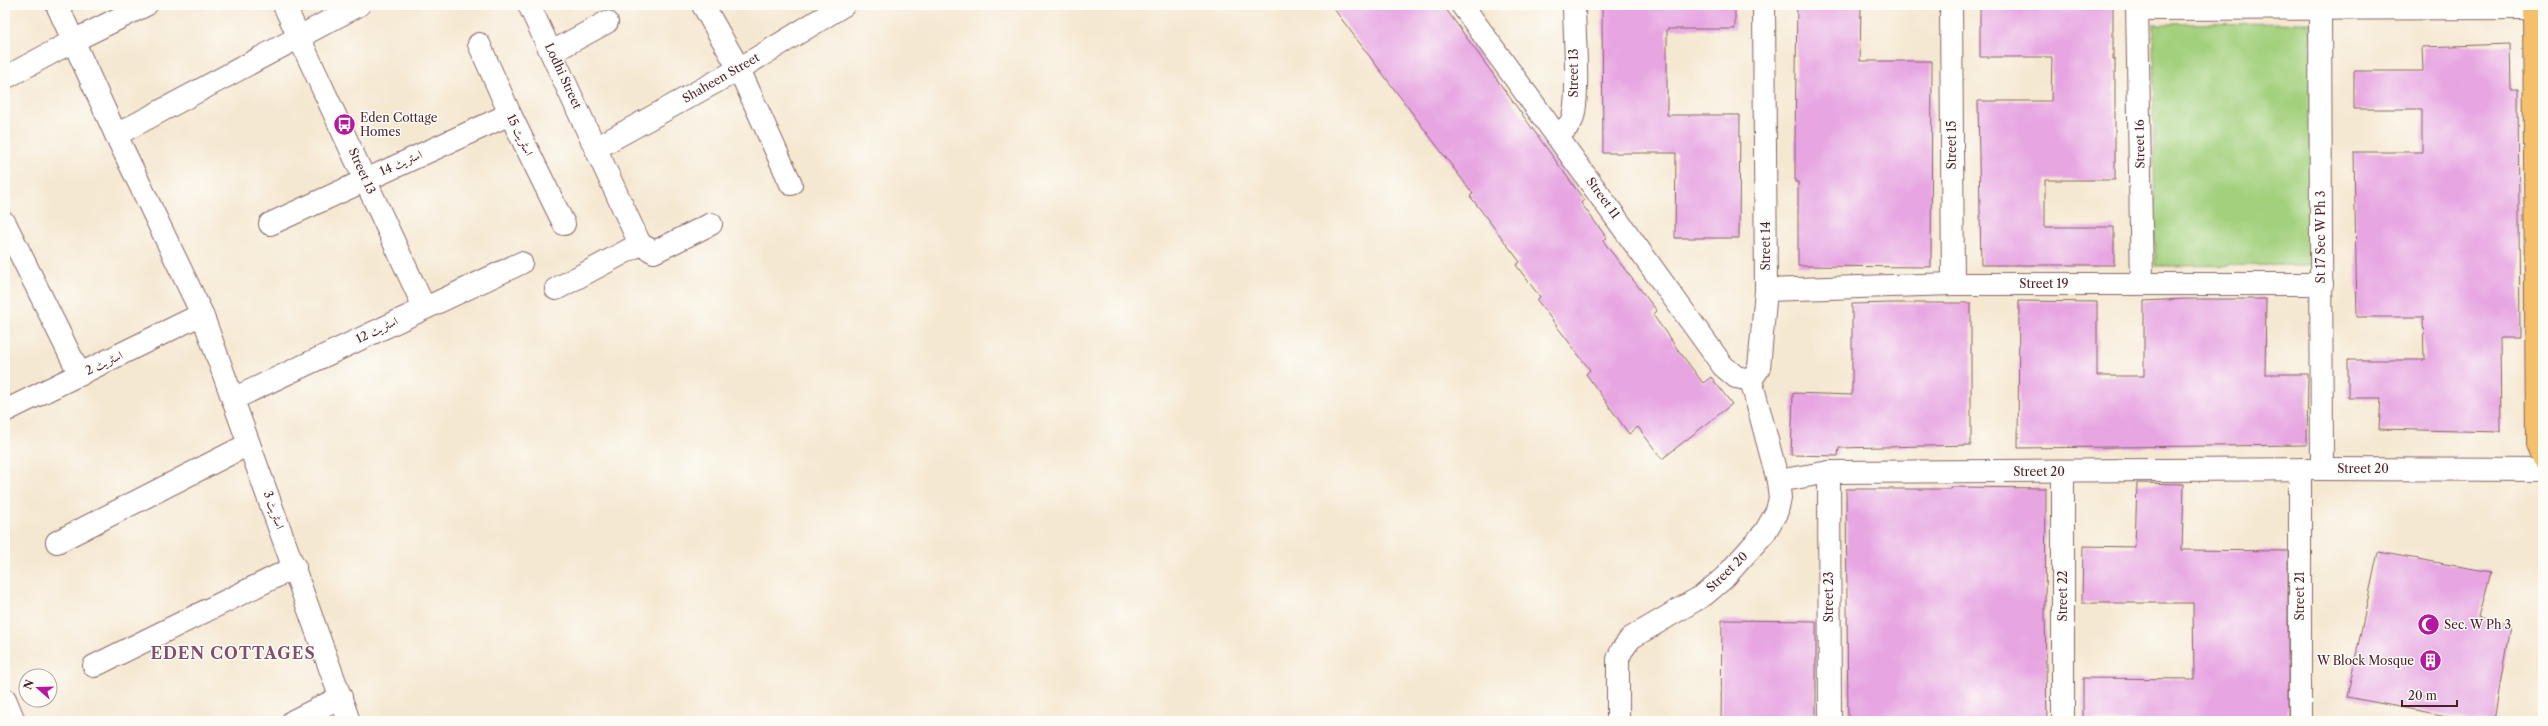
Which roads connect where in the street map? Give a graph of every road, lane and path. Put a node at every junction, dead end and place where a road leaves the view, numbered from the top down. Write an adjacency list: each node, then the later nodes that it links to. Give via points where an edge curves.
1 (57, 5): 17 (street, اسٹریٹ 3)
2 (146, 5): 17 (street)
3 (284, 5): 16 (street, Street 13)
4 (359, 5): 16 (street)
5 (529, 5): 19 (street, Lodhi Street)
6 (703, 5): 20 (street)
7 (1462, 5): 24 (street, Street 11)
8 (1574, 5): 24 (street, Street 13, via 1575,102 1572,120)
9 (1764, 5): 38 (street, Street 14)
10 (1951, 5): 34 (street, Street 15)
11 (2534, 6): 13 (street); 46 (main road, via 2537,445)
12 (2137, 7): 13 (street); 35 (street, Street 16)
13 (2320, 7): 36 (street, St 17 Sec W Ph 3)
14 (831, 8): 20 (street, Shaheen Street)
15 (607, 22): 19 (street)
16 (300, 35): 23 (street); 26 (street, Street 13)
17 (74, 41): 21 (street); 23 (street, اسٹریٹ 3)
18 (479, 44): 22 (street, اسٹریٹ 15)
19 (552, 52): 25 (street, Lodhi Street)
20 (738, 69): 25 (street, Shaheen Street); 27 (street)
21 (5, 78)
22 (510, 114): 26 (street, اسٹریٹ 14); 30 (street, اسٹریٹ 15)
23 (116, 135): 39 (street, اسٹریٹ 3)
24 (1558, 136): 42 (street, Street 11, via 1723,366 1736,377)
25 (596, 148): 32 (street, Lodhi Street)
26 (365, 179): 29 (street, اسٹریٹ 14); 40 (street, Street 13)
27 (791, 184)
28 (5, 223): 41 (street)
29 (270, 224)
30 (564, 224)
31 (711, 224): 32 (street, via 654,252)
32 (640, 244): 37 (street)
33 (521, 263): 40 (street, اسٹریٹ 12)
34 (1953, 284): 35 (street, Street 19); 38 (street, Street 19)
35 (2142, 284): 36 (street, Street 19)
36 (2322, 284): 47 (street, St 17 Sec W Ph 3)
37 (556, 289)
38 (1766, 290): 42 (street, Street 14, via 1759,368)
39 (199, 306): 41 (street, اسٹریٹ 2); 43 (street, اسٹریٹ 3)
40 (424, 307): 43 (street, اسٹریٹ 12)
41 (80, 374): 44 (street, اسٹریٹ 2)
42 (1751, 380): 52 (street)
43 (233, 399): 45 (street, اسٹریٹ 3)
44 (5, 410)
45 (249, 444): 53 (street); 54 (street, اسٹریٹ 3)
46 (2543, 459)
47 (2322, 469): 48 (street, Street 20); 49 (street, Street 20)
48 (2543, 470)
49 (2300, 471): 51 (street, Street 20); 64 (street, Street 21)
50 (1829, 472): 51 (street, Street 20); 52 (street, Street 20); 62 (street, Street 23)
51 (2062, 472): 63 (street, Street 22)
52 (1778, 481): 61 (street, Street 20, via 1780,498 1777,511 1765,532 1738,564 1704,595 1631,638 1622,650 1618,659)
53 (57, 542)
54 (295, 567): 55 (street); 56 (street, اسٹریٹ 3)
55 (94, 666)
56 (341, 698): 59 (street); 60 (street, اسٹریٹ 3)
57 (5, 699): 58 (street)
58 (14, 721)
59 (293, 721)
60 (349, 721)
61 (1618, 721)
62 (1830, 721)
63 (2063, 721)
64 (2300, 721)

